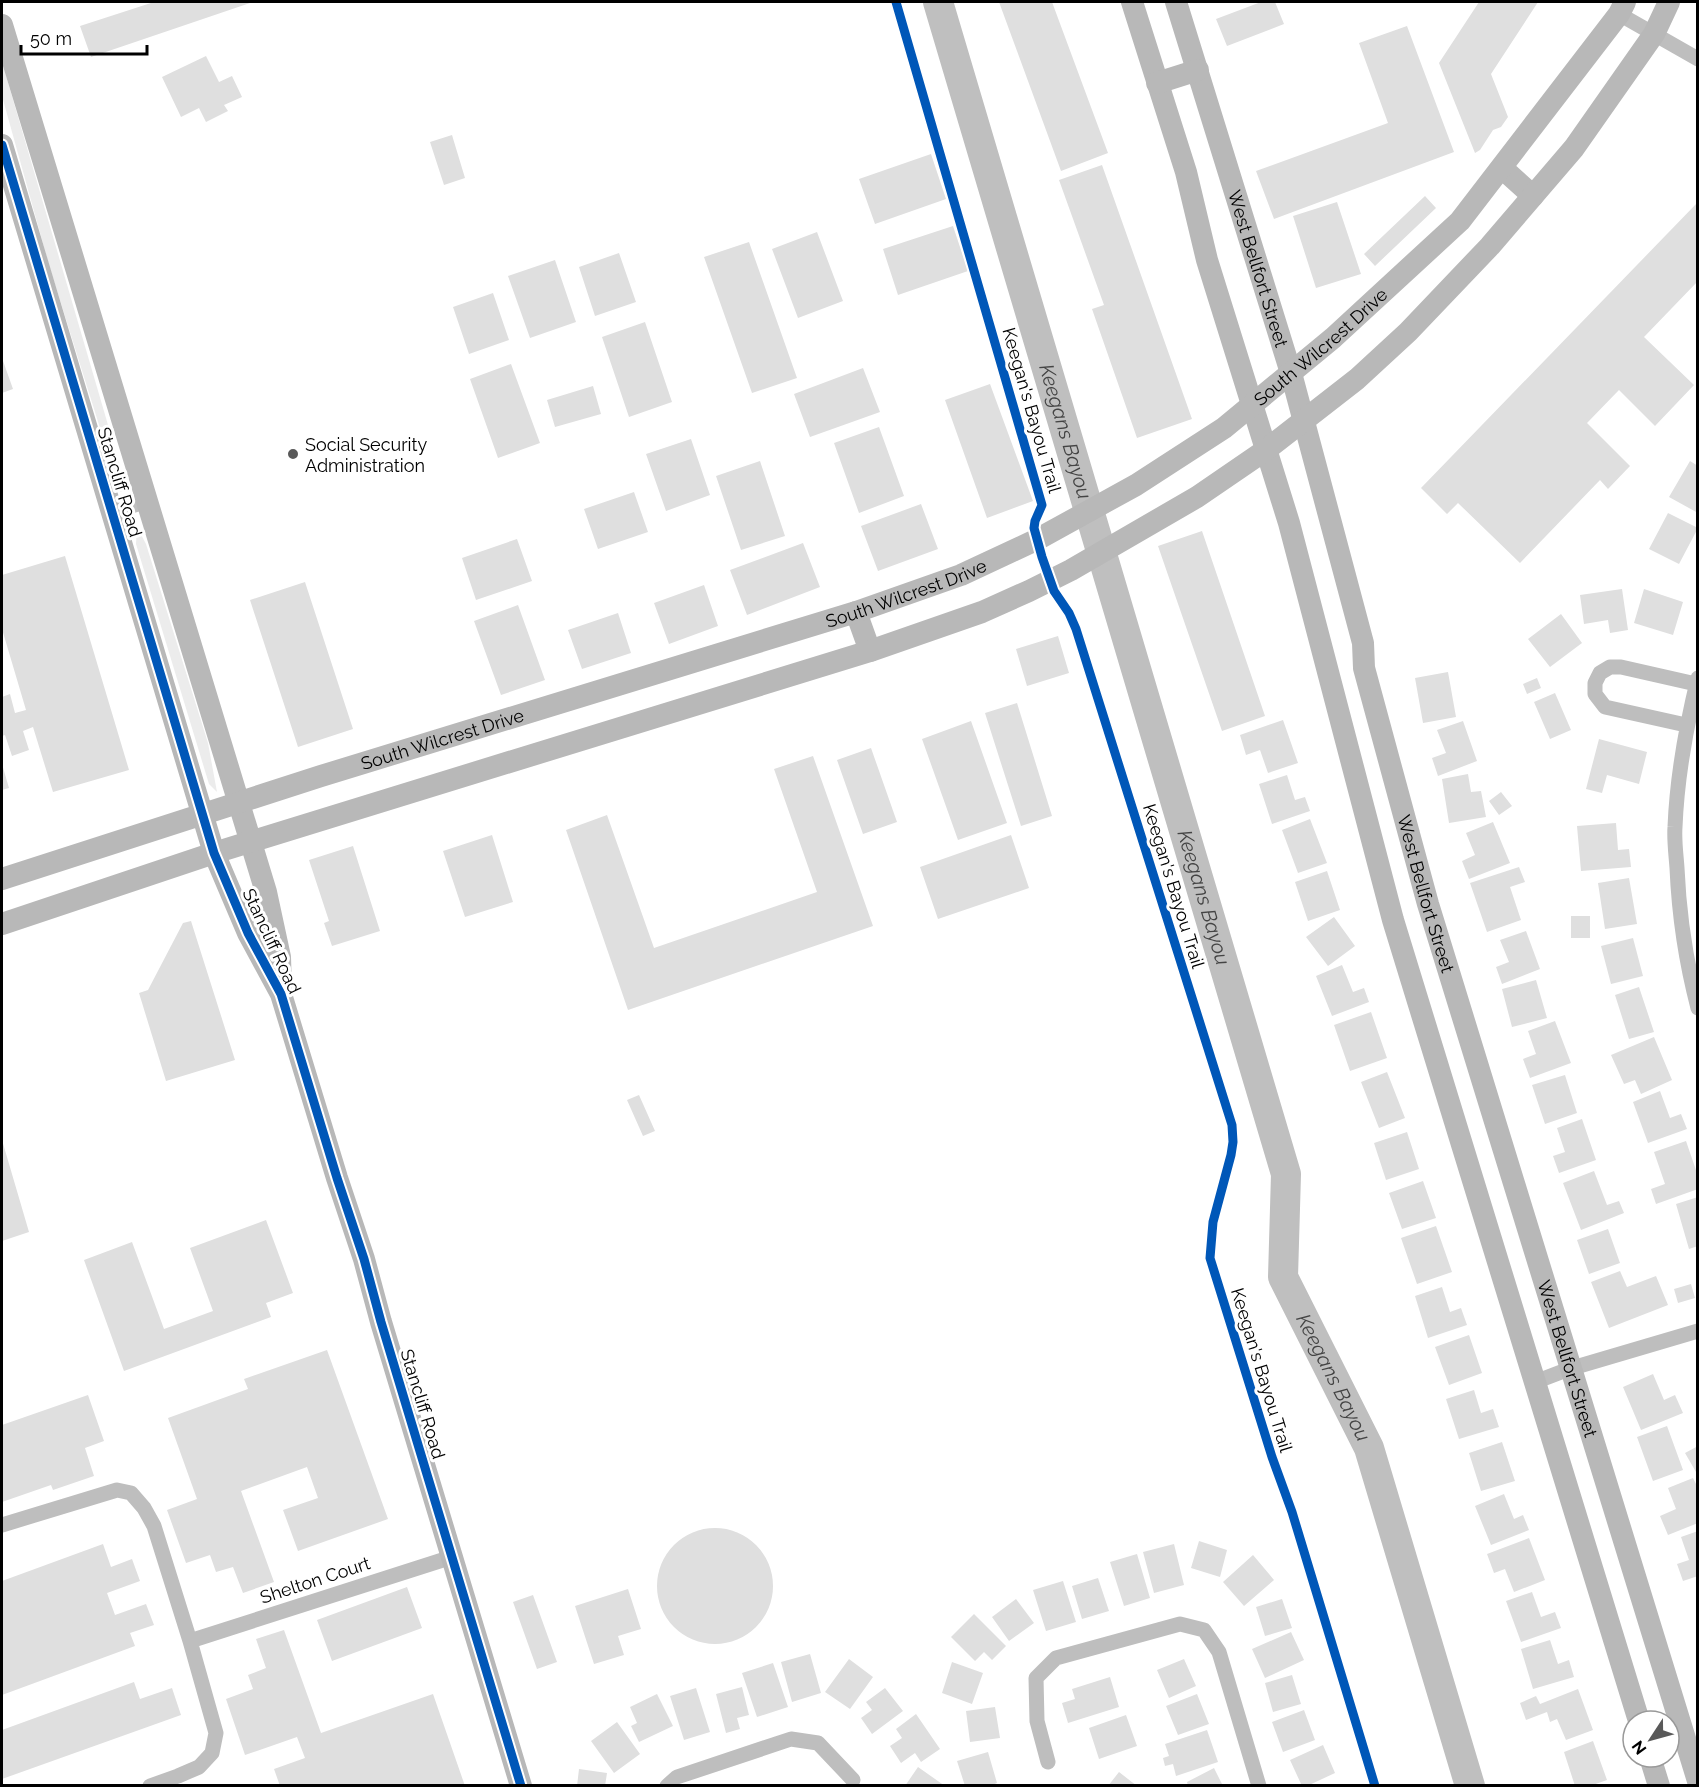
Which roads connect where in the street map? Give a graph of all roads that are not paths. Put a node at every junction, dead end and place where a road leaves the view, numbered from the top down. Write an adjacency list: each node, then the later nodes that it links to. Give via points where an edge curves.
1 (1132, 2): 9 (main road, West Bellfort Street)
2 (1176, 2): 8 (main road, West Bellfort Street)
3 (1669, 2): 6 (main road)
4 (1622, 8): 6 (street); 11 (main road, South Wilcrest Drive)
5 (2, 25): 17 (main road, Stancliff Road)
6 (1654, 34): 7 (street); 12 (main road, via 1574,148)
7 (1698, 59)
8 (1198, 70): 9 (main road); 13 (main road, West Bellfort Street)
9 (1157, 83): 14 (main road, West Bellfort Street)
10 (2, 145): 18 (main road, Stancliff Road)
11 (1502, 168): 12 (main road); 13 (main road, South Wilcrest Drive, via 1460,221)
12 (1533, 196): 15 (main road, via 1408,332)
13 (1291, 373): 14 (main road, South Wilcrest Drive); 15 (main road, West Bellfort Street)
14 (1252, 404): 16 (main road, West Bellfort Street); 19 (main road, South Wilcrest Drive, via 1224,428 1127,490 1016,551)
15 (1304, 422): 16 (main road); 21 (main road, West Bellfort Street, via 1363,643)
16 (1267, 449): 20 (main road, via 1189,502 1071,570 982,612); 22 (main road, West Bellfort Street)
17 (147, 501): 18 (street); 27 (main road, Stancliff Road)
18 (112, 512): 28 (main road, Stancliff Road)
19 (856, 612): 20 (main road); 25 (main road, South Wilcrest Drive)
20 (870, 651): 26 (main road)
21 (1364, 668): 22 (main road); 35 (main road, West Bellfort Street)
22 (1330, 680): 36 (main road, West Bellfort Street, via 1393,920)
23 (1697, 681): 24 (street); 24 (street, via 1615,666 1600,673 1595,683 1595,694 1605,707)
24 (1686, 725): 34 (street, via 1674,829 1679,910)
25 (477, 730): 26 (main road); 27 (main road, South Wilcrest Drive)
26 (489, 767): 29 (main road)
27 (239, 802): 28 (main road, South Wilcrest Drive); 29 (main road, Stancliff Road)
28 (203, 814): 30 (main road, Stancliff Road); 31 (main road, South Wilcrest Drive)
29 (251, 842): 30 (main road); 33 (main road, Stancliff Road, via 280,957)
30 (214, 853): 32 (main road); 33 (main road, Stancliff Road)
31 (2, 879)
32 (2, 924)
33 (281, 994): 41 (main road, Stancliff Road)
34 (1698, 1008)
35 (1470, 1041): 36 (main road); 38 (main road, West Bellfort Street)
36 (1435, 1055): 39 (main road, West Bellfort Street)
37 (1698, 1331): 38 (street)
38 (1569, 1369): 39 (street); 47 (main road, West Bellfort Street)
39 (1535, 1382): 43 (main road, West Bellfort Street)
40 (2, 1526): 42 (street, via 117,1490 131,1494 154,1526)
41 (452, 1557): 42 (street, Shelton Court); 49 (main road, Stancliff Road)
42 (190, 1641): 48 (street, via 216,1733 212,1754 199,1767)
43 (1635, 1709)
44 (1048, 1762): 51 (street, via 1037,1721 1036,1678 1056,1658 1180,1623 1204,1630 1218,1652)
45 (1654, 1769): 52 (main road)
46 (853, 1780): 50 (street, via 818,1743 791,1740 677,1777)
47 (1698, 1782): 53 (street)
48 (150, 1785)
49 (521, 1785)
50 (667, 1785)
51 (1259, 1785)
52 (1659, 1785)
53 (1688, 1785)

